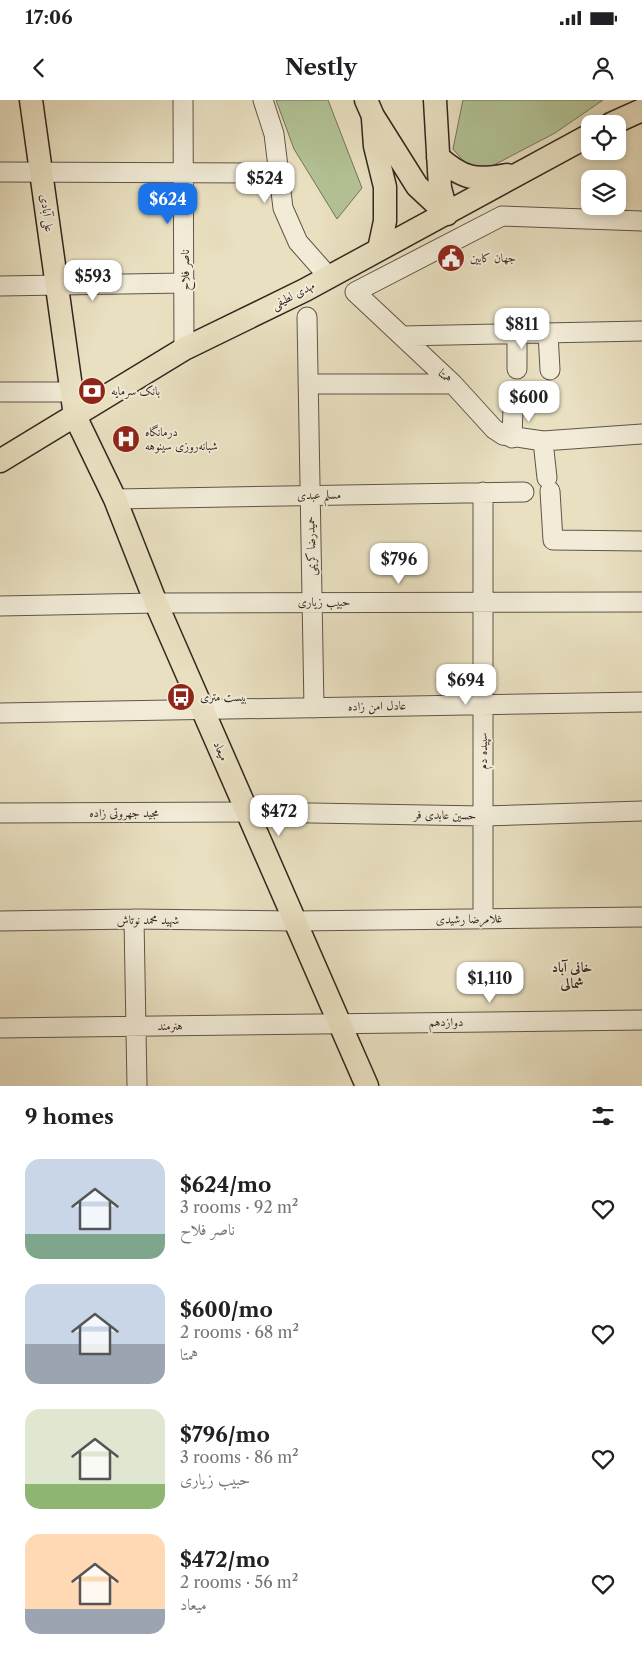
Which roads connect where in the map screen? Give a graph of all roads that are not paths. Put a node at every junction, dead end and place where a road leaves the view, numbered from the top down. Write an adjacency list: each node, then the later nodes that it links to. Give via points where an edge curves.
1 (30, 100): 11 (main road, علی آبادی)
2 (184, 100): 14 (street, ناصر فلاح)
3 (263, 100): 12 (street, via 274,134)
4 (436, 100): 9 (main road)
5 (369, 108): 15 (main road, via 417,186); 18 (main road, via 385,186 385,221)
6 (642, 110): 7 (main road)
7 (626, 117)
8 (581, 139): 13 (main road, مهدی لطیفی)
9 (438, 156): 13 (main road, via 454,171 482,180); 15 (main road, via 440,188)
10 (0, 172): 11 (street)
11 (41, 172): 14 (street); 22 (main road, علی آبادی)
12 (278, 172): 14 (street); 19 (street, via 283,208 298,242)
13 (523, 172): 15 (main road, مهدی لطیفی)
14 (185, 173): 20 (street, ناصر فلاح)
15 (447, 214): 17 (street); 18 (main road, مهدی لطیفی)
16 (642, 221): 17 (street, via 509,216 495,218)
17 (458, 237): 27 (street, همتا, via 355,292)
18 (379, 249): 19 (main road, مهدی لطیفی)
19 (328, 276): 28 (main road, مهدی لطیفی)
20 (185, 283): 22 (street); 28 (street, ناصر فلاح)
21 (0, 286): 22 (street)
22 (57, 286): 34 (main road, علی آبادی)
23 (307, 317): 31 (street, حمیدرضا کریمی)
24 (642, 331): 26 (street)
25 (516, 333): 26 (street); 27 (street); 29 (street)
26 (548, 333): 30 (street)
27 (402, 336): 32 (street, همتا)
28 (184, 349): 36 (main road, مهدی لطیفی)
29 (516, 369)
30 (550, 370)
31 (308, 384): 32 (street); 43 (street, حمیدرضا کریمی)
32 (453, 384): 38 (street, همتا, via 494,429)
33 (0, 392): 34 (street)
34 (73, 392): 36 (main road, علی آبادی)
35 (513, 408): 38 (street)
36 (75, 416): 40 (main road, مهدی لطیفی); 44 (main road, میعاد)
37 (642, 434): 39 (street, همتا)
38 (512, 438): 39 (street, همتا)
39 (543, 441): 45 (street, via 553,540)
40 (0, 461)
41 (483, 492): 42 (street, مسلم عبدی); 43 (street, مسلم عبدی); 48 (street, سپیده دم)
42 (524, 492)
43 (310, 495): 44 (street, مسلم عبدی); 47 (street, حمیدرضا کریمی)
44 (114, 499): 46 (main road, میعاد)
45 (642, 541)
46 (156, 602): 47 (street, حبیب زیاری); 50 (street, حبیب زیاری); 54 (main road, میعاد)
47 (312, 602): 48 (street, حبیب زیاری); 53 (street, حمیدرضا کریمی)
48 (483, 602): 49 (street, حبیب زیاری); 52 (street, سپیده دم)
49 (642, 602)
50 (0, 606)
51 (642, 702): 52 (street, عادل امن زاده)
52 (483, 705): 53 (street, عادل امن زاده); 59 (street, سپیده دم)
53 (314, 708): 54 (street, عادل امن زاده)
54 (203, 710): 55 (street, عادل امن زاده); 57 (main road, میعاد)
55 (0, 713)
56 (642, 811): 59 (street, حسین عابدی‌ فر)
57 (247, 812): 58 (street, مجید جهروتی زاده); 59 (street, حسین عابدی‌ فر); 64 (main road, میعاد)
58 (0, 813)
59 (483, 816): 62 (street, سپیده دم)
60 (642, 917): 62 (street, غلامرضا رشیدی)
61 (134, 919): 63 (street, شهید محمد نوتاش); 64 (street, شهید محمد نوتاش); 67 (street)
62 (483, 919): 64 (street, غلامرضا رشیدی)
63 (0, 920)
64 (295, 921): 66 (main road, میعاد)
65 (642, 1020): 66 (street, دوازدهم)
66 (339, 1022): 67 (street, هنرمند); 70 (main road, میعاد)
67 (136, 1027): 68 (street, هنرمند); 69 (street)
68 (0, 1028)
69 (137, 1086)
70 (367, 1086)

